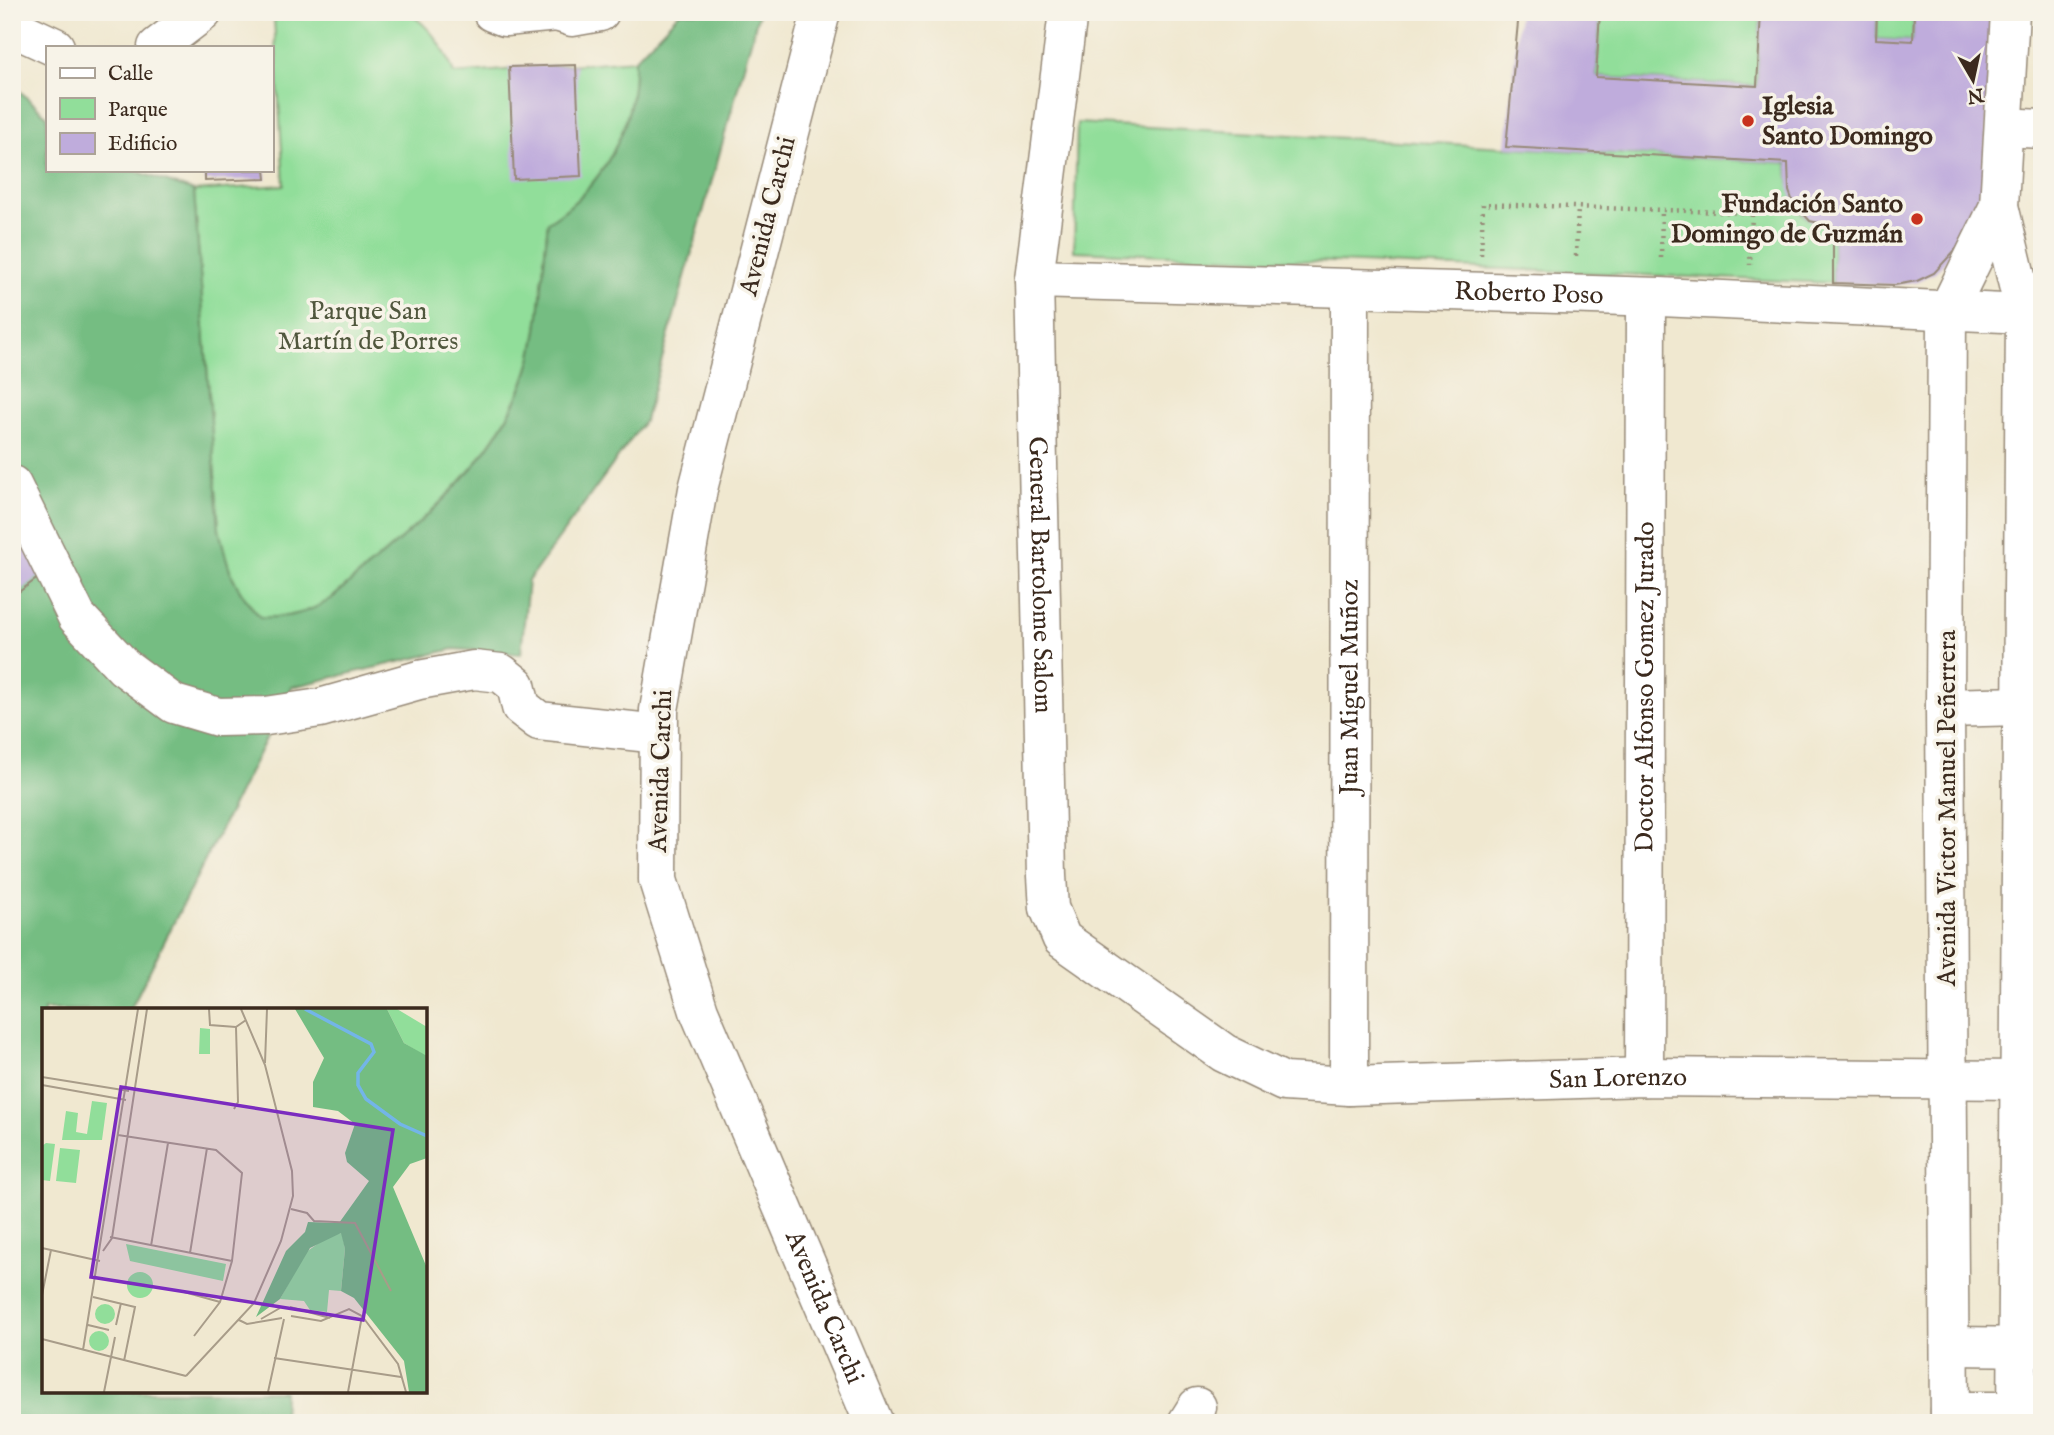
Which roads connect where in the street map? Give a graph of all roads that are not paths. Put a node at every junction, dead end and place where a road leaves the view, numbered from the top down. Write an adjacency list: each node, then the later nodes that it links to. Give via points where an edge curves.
1 (203, 12): 10 (street)
2 (492, 12): 3 (street, via 505,17)
3 (557, 12): 4 (street, via 572,17)
4 (600, 12)
5 (821, 12): 22 (street, Avenida Carchi, via 698,489 659,710)
6 (1068, 12): 14 (street, General Bartolome Salom)
7 (2010, 12): 11 (street, Avenida Victor Manuel Peñerrera)
8 (14, 23): 9 (street)
9 (53, 46)
10 (158, 46)
11 (2004, 127): 12 (street); 13 (street, Avenida Victor Manuel Peñerrera)
12 (2042, 129)
13 (1999, 206): 17 (street, Avenida Victor Manuel Peñerrera); 18 (street, Avenida Victor Manuel Peñerrera)
14 (1034, 279): 15 (street, Roberto Poso); 23 (street, General Bartolome Salom, via 1049,908 1062,939)
15 (1350, 289): 16 (street, Roberto Poso); 27 (street, Juan Miguel Muñoz)
16 (1653, 298): 17 (street, Roberto Poso); 24 (street, Doctor Alfonso Gomez Jurado)
17 (1947, 312): 18 (street, Roberto Poso); 21 (street, Avenida Victor Manuel Peñerrera)
18 (2025, 314): 20 (street, Avenida Victor Manuel Peñerrera)
19 (12, 485): 22 (street, via 78,617 124,667 174,704 218,717 266,716 320,708 474,670 501,673 516,685 521,707 539,721)
20 (2022, 706): 21 (street); 25 (street, Avenida Victor Manuel Peñerrera)
21 (1945, 708): 26 (street, Avenida Victor Manuel Peñerrera)
22 (659, 734): 32 (street, Avenida Carchi, via 658,880 673,929 699,1011)
23 (1224, 1053): 27 (street, San Lorenzo, via 1284,1082)
24 (1644, 1077): 26 (street, San Lorenzo); 27 (street, San Lorenzo)
25 (2020, 1080): 26 (street, San Lorenzo); 29 (street, Avenida Victor Manuel Peñerrera)
26 (1948, 1081): 28 (street, Avenida Victor Manuel Peñerrera)
27 (1349, 1086)
28 (1951, 1346): 29 (street); 31 (street, Avenida Victor Manuel Peñerrera)
29 (2029, 1346): 30 (street, Avenida Victor Manuel Peñerrera)
30 (2025, 1415): 31 (street)
31 (1950, 1417)
32 (874, 1423)

